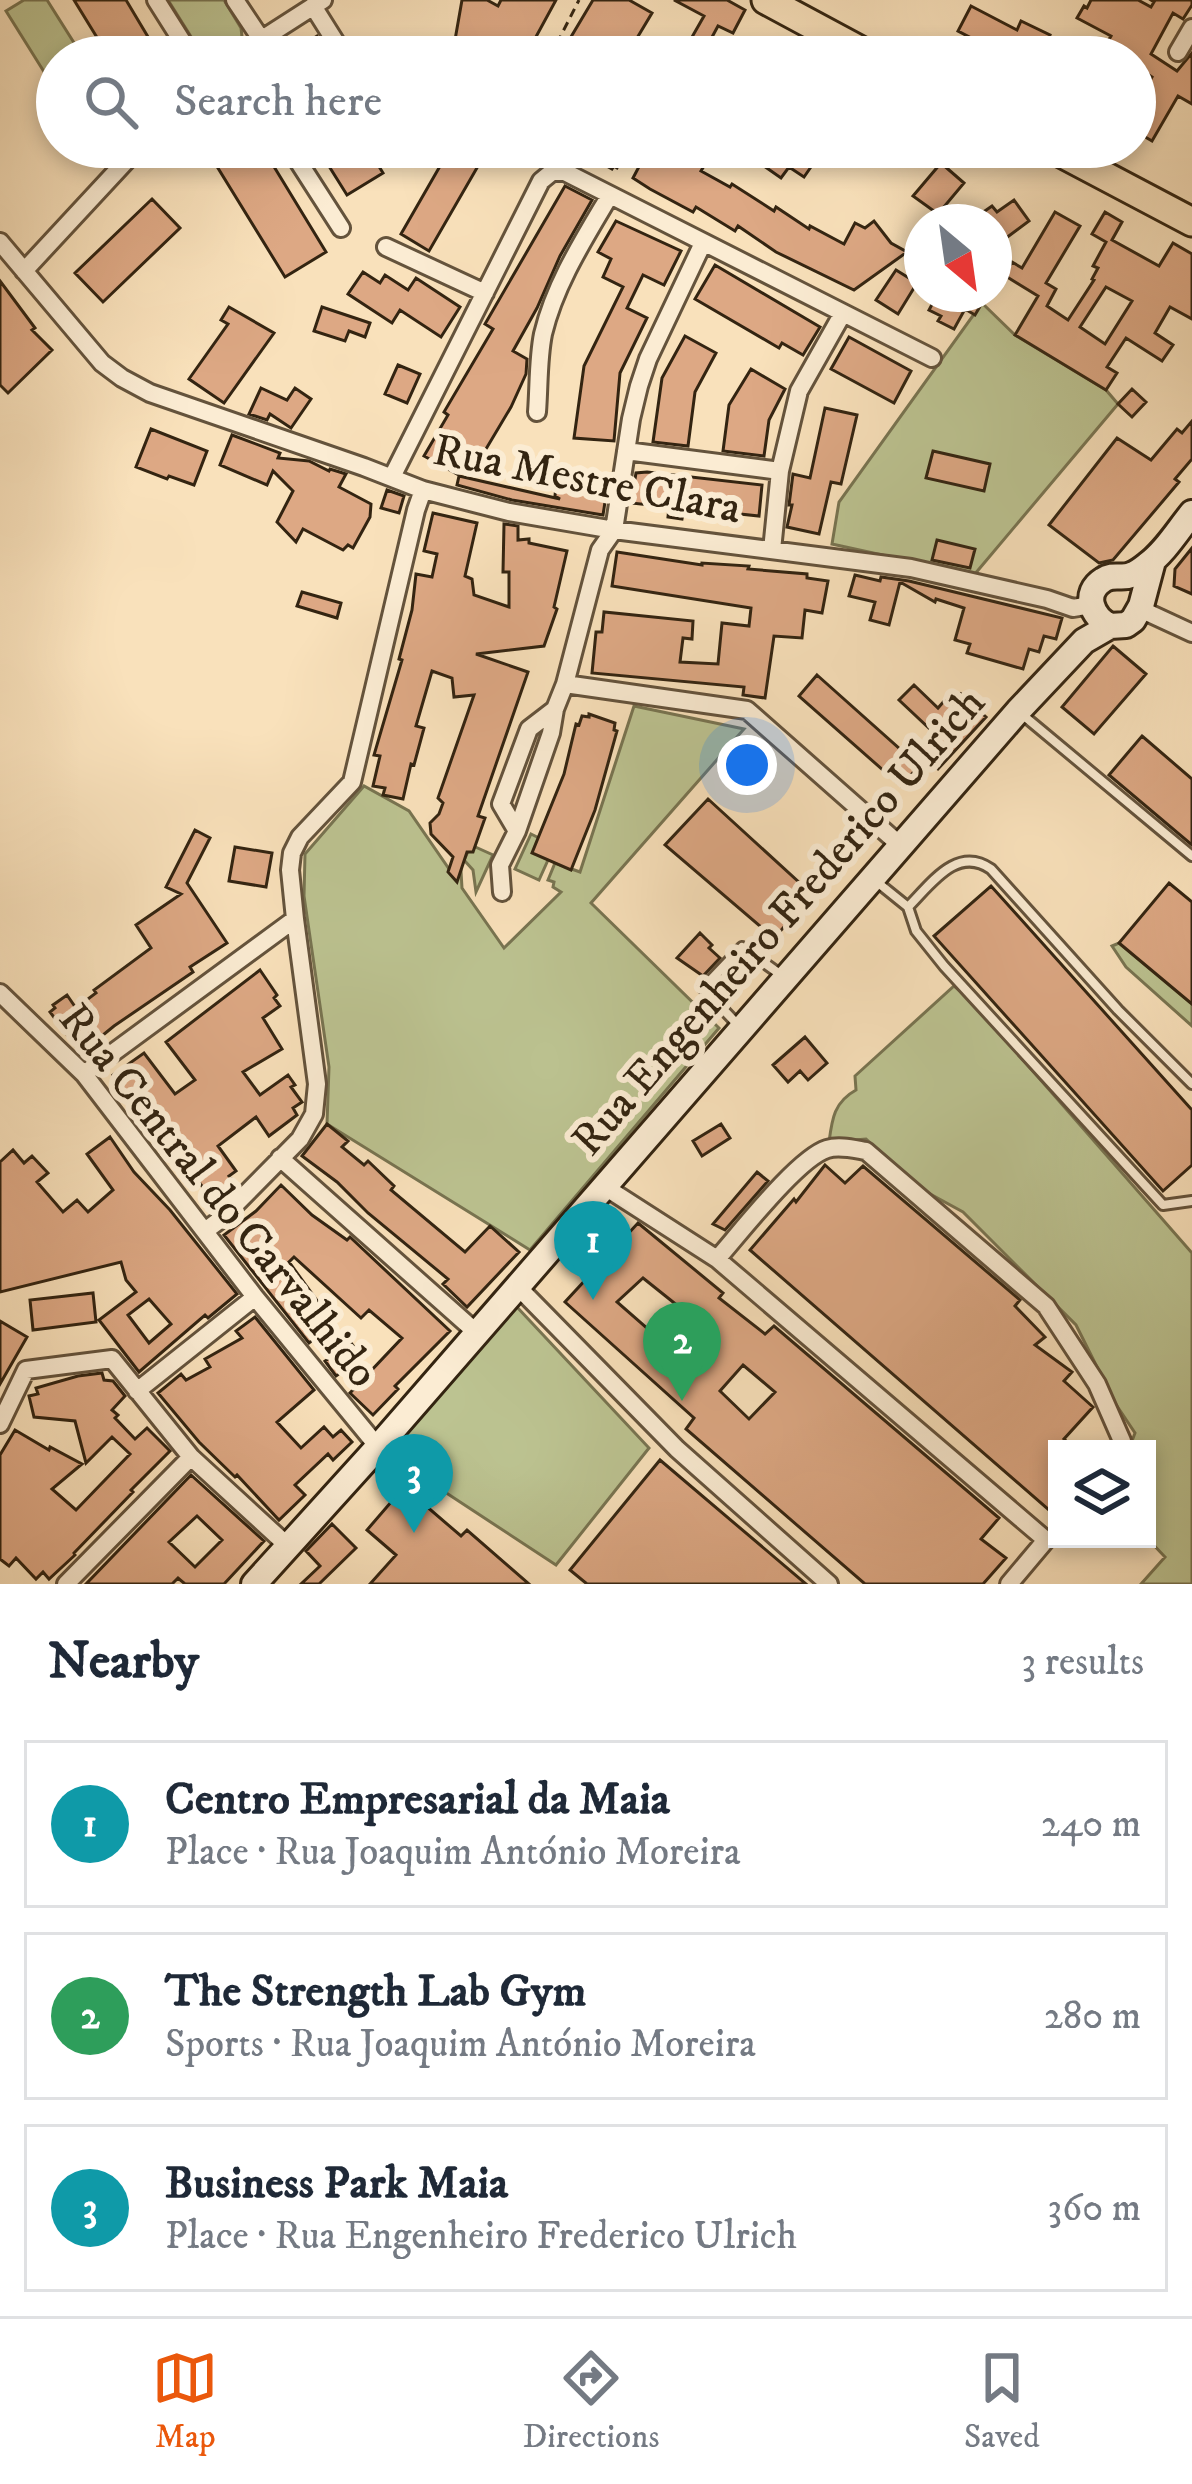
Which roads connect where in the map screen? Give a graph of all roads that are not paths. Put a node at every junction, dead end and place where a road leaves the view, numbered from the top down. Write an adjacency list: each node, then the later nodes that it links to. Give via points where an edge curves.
1 (156, 0): 8 (street)
2 (236, 0): 9 (street)
3 (747, 0): 6 (main road)
4 (766, 0): 6 (main road)
5 (318, 3): 10 (street); 11 (street)
6 (808, 25): 12 (main road)
7 (1192, 28): 13 (street)
8 (179, 36)
9 (259, 36)
10 (266, 36)
11 (334, 36)
12 (830, 36)
13 (1178, 52)
14 (120, 168): 23 (street)
15 (302, 168): 19 (street)
16 (1090, 168): 18 (main road)
17 (610, 195): 21 (street); 24 (street, via 565,172 546,176); 27 (street, via 549,316)
18 (1192, 222)
19 (341, 228)
20 (0, 242): 23 (street, Rua Mestre Clara)
21 (703, 242): 25 (street); 28 (street, via 648,359)
22 (386, 247): 24 (street)
23 (24, 271): 30 (street, Rua Mestre Clara, via 122,378)
24 (485, 293): 30 (street)
25 (843, 313): 26 (street); 29 (street, via 799,391)
26 (932, 358)
27 (537, 412)
28 (626, 451): 29 (street); 33 (street)
29 (780, 471): 34 (street)
30 (392, 477): 31 (street, Rua Mestre Clara)
31 (423, 490): 33 (street, Rua Mestre Clara); 45 (street, via 352,782 292,853)
32 (1192, 512): 35 (main road)
33 (614, 530): 34 (street, Rua Mestre Clara); 38 (street, via 600,550)
34 (772, 550): 36 (street, Rua Mestre Clara, via 911,568)
35 (1136, 595): 36 (main road, Rua Engenheiro Frederico Ulrich, via 1126,625); 36 (main road, Rua Engenheiro Frederico Ulrich, via 1120,576 1104,578 1094,590); 37 (street)
36 (1098, 614): 39 (main road, Rua Engenheiro Frederico Ulrich, via 1084,641)
37 (1192, 633)
38 (565, 683): 40 (street, via 747,710); 43 (street, via 555,709 529,729 501,804 517,831 500,865)
39 (1018, 711): 40 (main road, Rua Engenheiro Frederico Ulrich); 41 (lane)
40 (900, 845): 42 (main road, Rua Engenheiro Frederico Ulrich)
41 (1192, 856)
42 (871, 878): 44 (lane); 46 (main road, Rua Engenheiro Frederico Ulrich)
43 (502, 892)
44 (908, 907): 50 (lane, via 957,862 979,860); 53 (lane, via 944,966 1163,1205)
45 (295, 919): 49 (street); 51 (street, via 317,1084 314,1114)
46 (785, 978): 48 (main road, Rua Engenheiro Frederico Ulrich); 48 (lane, via 742,947 703,988)
47 (0, 993): 49 (street, Rua Central do Carvalhido)
48 (741, 1028): 52 (main road, Rua Engenheiro Frederico Ulrich)
49 (84, 1074): 54 (street, Rua Central do Carvalhido)
50 (1192, 1084)
51 (280, 1158): 54 (street); 58 (street)
52 (604, 1187): 55 (street); 56 (main road, Rua Engenheiro Frederico Ulrich)
53 (1192, 1201)
54 (205, 1231): 57 (street, Rua Central do Carvalhido)
55 (717, 1259): 61 (street, via 824,1149 866,1150 1046,1306 1097,1384); 64 (street)
56 (518, 1287): 58 (main road, Rua Engenheiro Frederico Ulrich); 69 (street, via 677,1449)
57 (255, 1297): 59 (street); 62 (street, Rua Central do Carvalhido)
58 (477, 1333): 62 (main road, Rua Engenheiro Frederico Ulrich)
59 (137, 1391): 60 (street, via 112,1359 26,1370); 63 (street)
60 (0, 1424)
61 (1122, 1440)
62 (378, 1448): 66 (main road, Rua Engenheiro Frederico Ulrich)
63 (191, 1457): 66 (street); 67 (street)
64 (1048, 1531)
65 (1048, 1539): 70 (street)
66 (289, 1547): 68 (main road, Rua Engenheiro Frederico Ulrich)
67 (66, 1584)
68 (254, 1584)
69 (829, 1584)
70 (1009, 1584)

